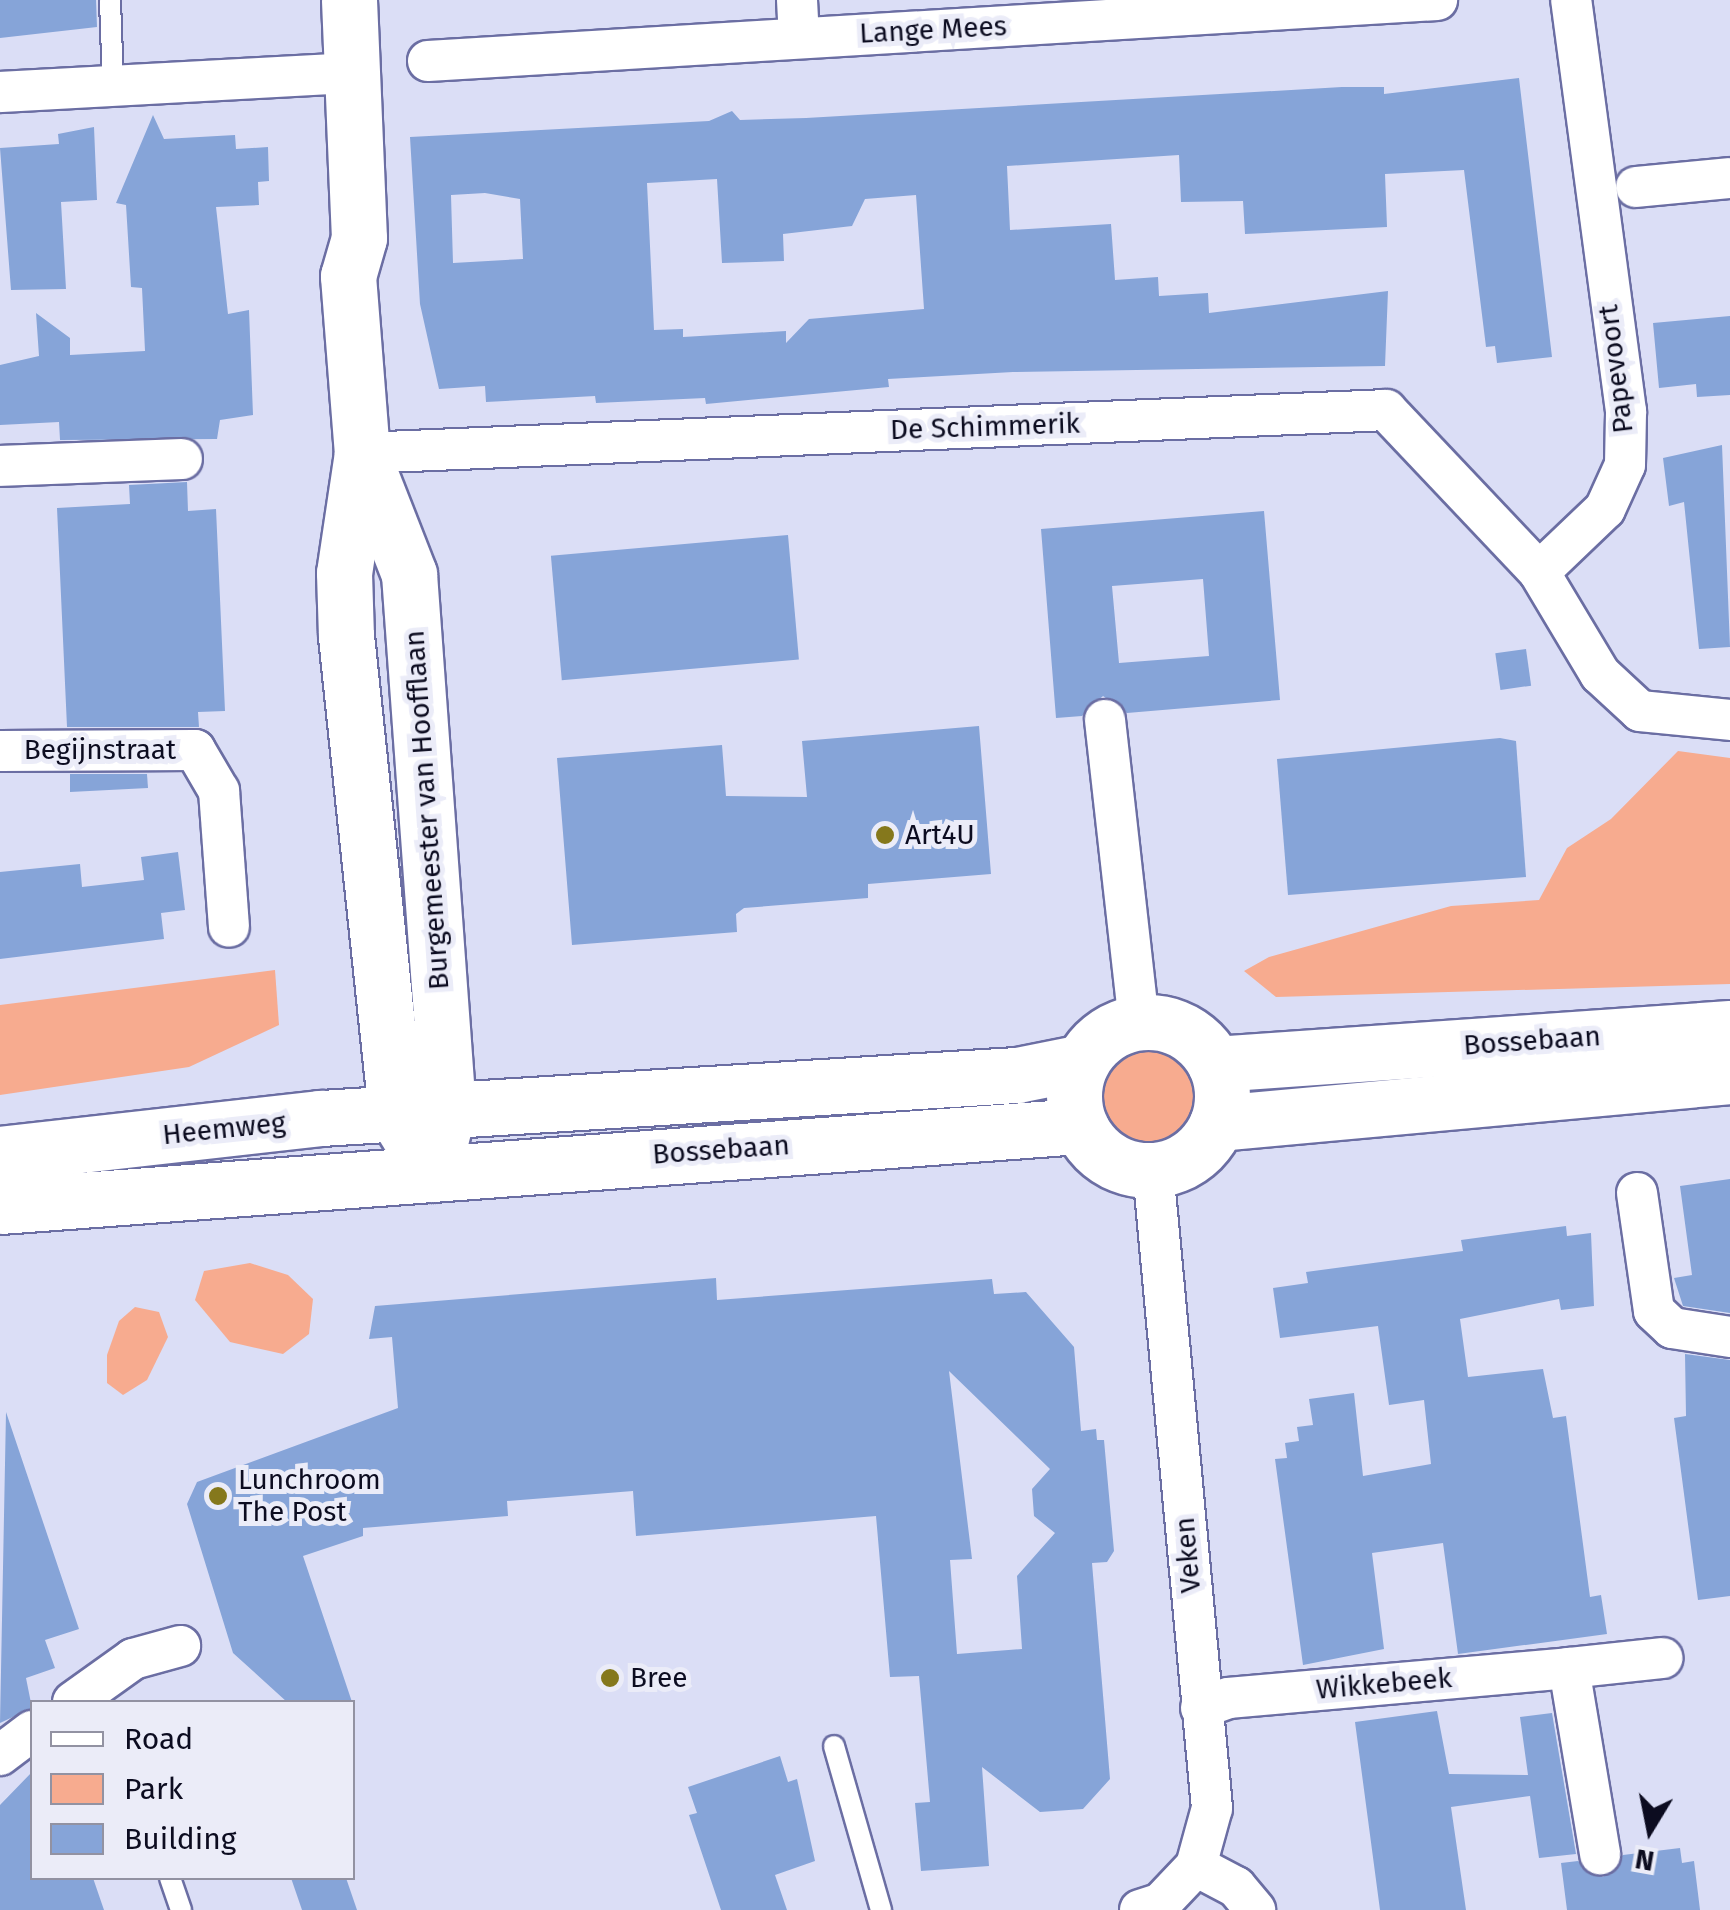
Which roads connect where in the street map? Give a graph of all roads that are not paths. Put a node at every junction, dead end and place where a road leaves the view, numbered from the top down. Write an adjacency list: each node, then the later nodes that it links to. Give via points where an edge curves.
1 (110, 0): 10 (lane)
2 (315, 0): 9 (street, Burgemeester van Hoofflaan)
3 (349, 0): 9 (street, Burgemeester van Hoofflaan)
4 (1438, 0): 6 (street, Lange Mees)
5 (1571, 0): 17 (street, Papevoort, via 1626,411 1626,465 1605,509)
6 (1248, 6): 7 (street, Lange Mees)
7 (798, 19): 8 (street, Lange Mees)
8 (428, 60)
9 (336, 73): 10 (street); 14 (street, Burgemeester van Hoofflaan, via 328,241 348,276)
10 (112, 85): 11 (street)
11 (0, 92)
12 (1730, 178): 13 (street)
13 (1636, 187)
14 (362, 453): 17 (street, De Schimmerik, via 1386,410); 27 (street, Burgemeester van Hoofflaan, via 409,574)
15 (182, 459): 16 (street)
16 (0, 466)
17 (1539, 572): 19 (street, via 1600,674 1640,711)
18 (1104, 720): 22 (street)
19 (1730, 720)
20 (0, 751): 21 (street, Begijnstraat, via 195,750 219,790)
21 (229, 928)
22 (1139, 1022): 24 (street, via 1105,1035); 25 (street, via 1184,1031)
23 (1730, 1028): 25 (street, Bossebaan)
24 (1082, 1062): 27 (street, via 1017,1074); 29 (street, via 1074,1084)
25 (1215, 1064): 28 (street)
26 (1730, 1076): 28 (street, Bossebaan)
27 (422, 1112): 30 (street, Heemweg); 32 (street, Burgemeester van Hoofflaan)
28 (1217, 1124): 31 (street, via 1198,1151)
29 (1080, 1126): 31 (street, via 1110,1160); 32 (street, Bossebaan)
30 (0, 1154)
31 (1153, 1170): 40 (street, Veken)
32 (432, 1174): 34 (street, Heemweg)
33 (1637, 1194): 35 (street, via 1654,1311 1672,1328)
34 (0, 1206)
35 (1730, 1337)
36 (180, 1646): 39 (street, via 134,1659)
37 (1662, 1658): 38 (street, Wikkebeek)
38 (1569, 1668): 40 (street, Wikkebeek, via 1228,1698); 44 (street)
39 (75, 1700)
40 (1201, 1708): 45 (street, Veken, via 1212,1808)
41 (30, 1732): 43 (street)
42 (834, 1746): 48 (lane)
43 (0, 1755)
44 (1600, 1854)
45 (1196, 1866): 49 (street, Veken, via 1161,1902); 50 (street, via 1236,1888)
46 (171, 1880): 47 (lane)
47 (182, 1910)
48 (880, 1910)
49 (1140, 1910)
50 (1256, 1910)

